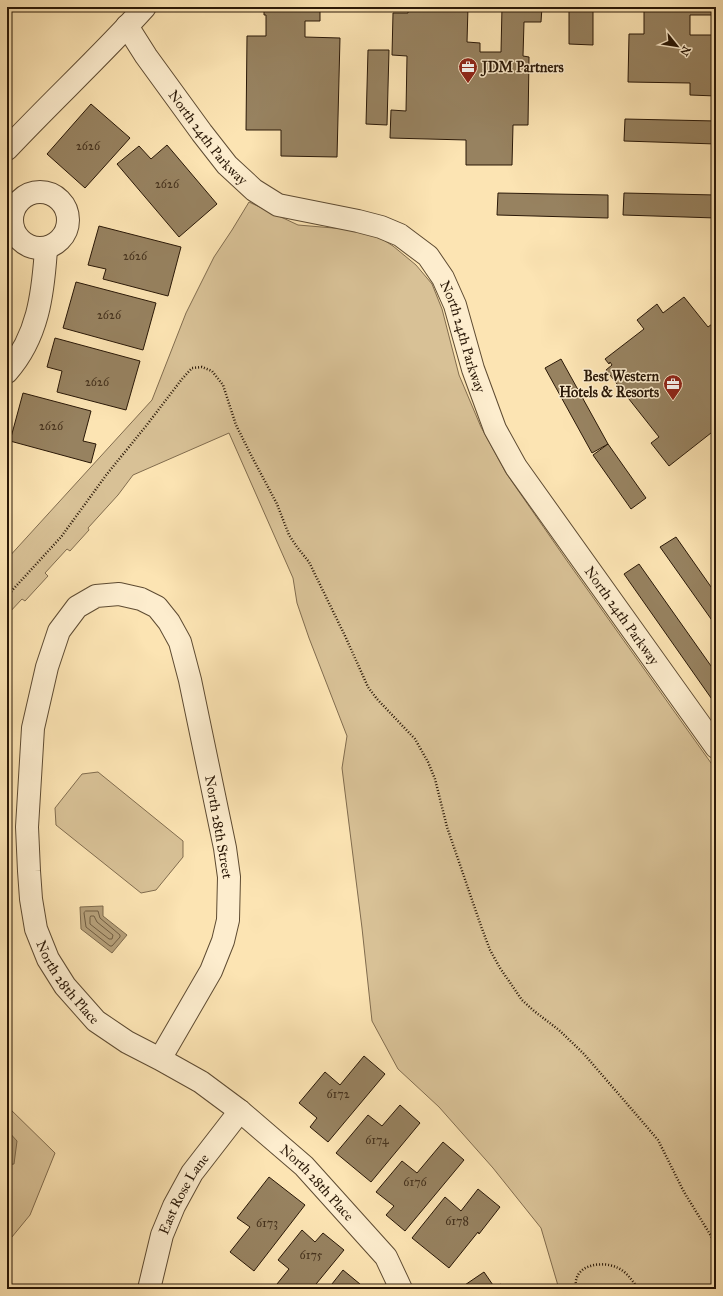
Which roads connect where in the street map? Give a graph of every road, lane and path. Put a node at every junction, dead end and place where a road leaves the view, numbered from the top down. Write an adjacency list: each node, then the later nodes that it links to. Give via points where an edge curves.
1 (145, 7): 2 (street)
2 (127, 26): 3 (street); 8 (street, North 24th Parkway, via 206,139 227,165 254,190 278,206 381,227 400,235 428,256 443,278 455,305 472,369 495,429 516,467)
3 (7, 149)
4 (46, 249): 5 (street, via 43,288 33,329 16,362)
5 (7, 372)
6 (7, 596): 11 (path, via 61,537 107,474 192,368 202,367 212,371 223,385 236,424 277,504 289,535 309,562 368,687 377,700 415,739 428,762 481,926 500,968 522,1000 584,1054 658,1140 684,1192)
7 (141, 599): 9 (street, North 28th Street, via 157,607 180,642 225,848 229,877 228,920 223,941 211,971); 9 (street, North 28th Place, via 119,594 96,596 78,607 59,631 47,667 33,728 28,834 31,899 36,929 48,959 65,986 96,1021 127,1042)
8 (716, 746)
9 (160, 1059): 10 (street, North 28th Place, via 201,1082)
10 (240, 1111): 12 (street, East Rose Lane, via 192,1173 174,1206 162,1235); 13 (street, North 28th Place, via 304,1166 386,1257)
11 (716, 1244)
12 (149, 1289)
13 (401, 1289)
14 (577, 1289): 15 (path, via 576,1280 581,1271 592,1265 605,1264 618,1267 630,1277)
15 (638, 1289)

